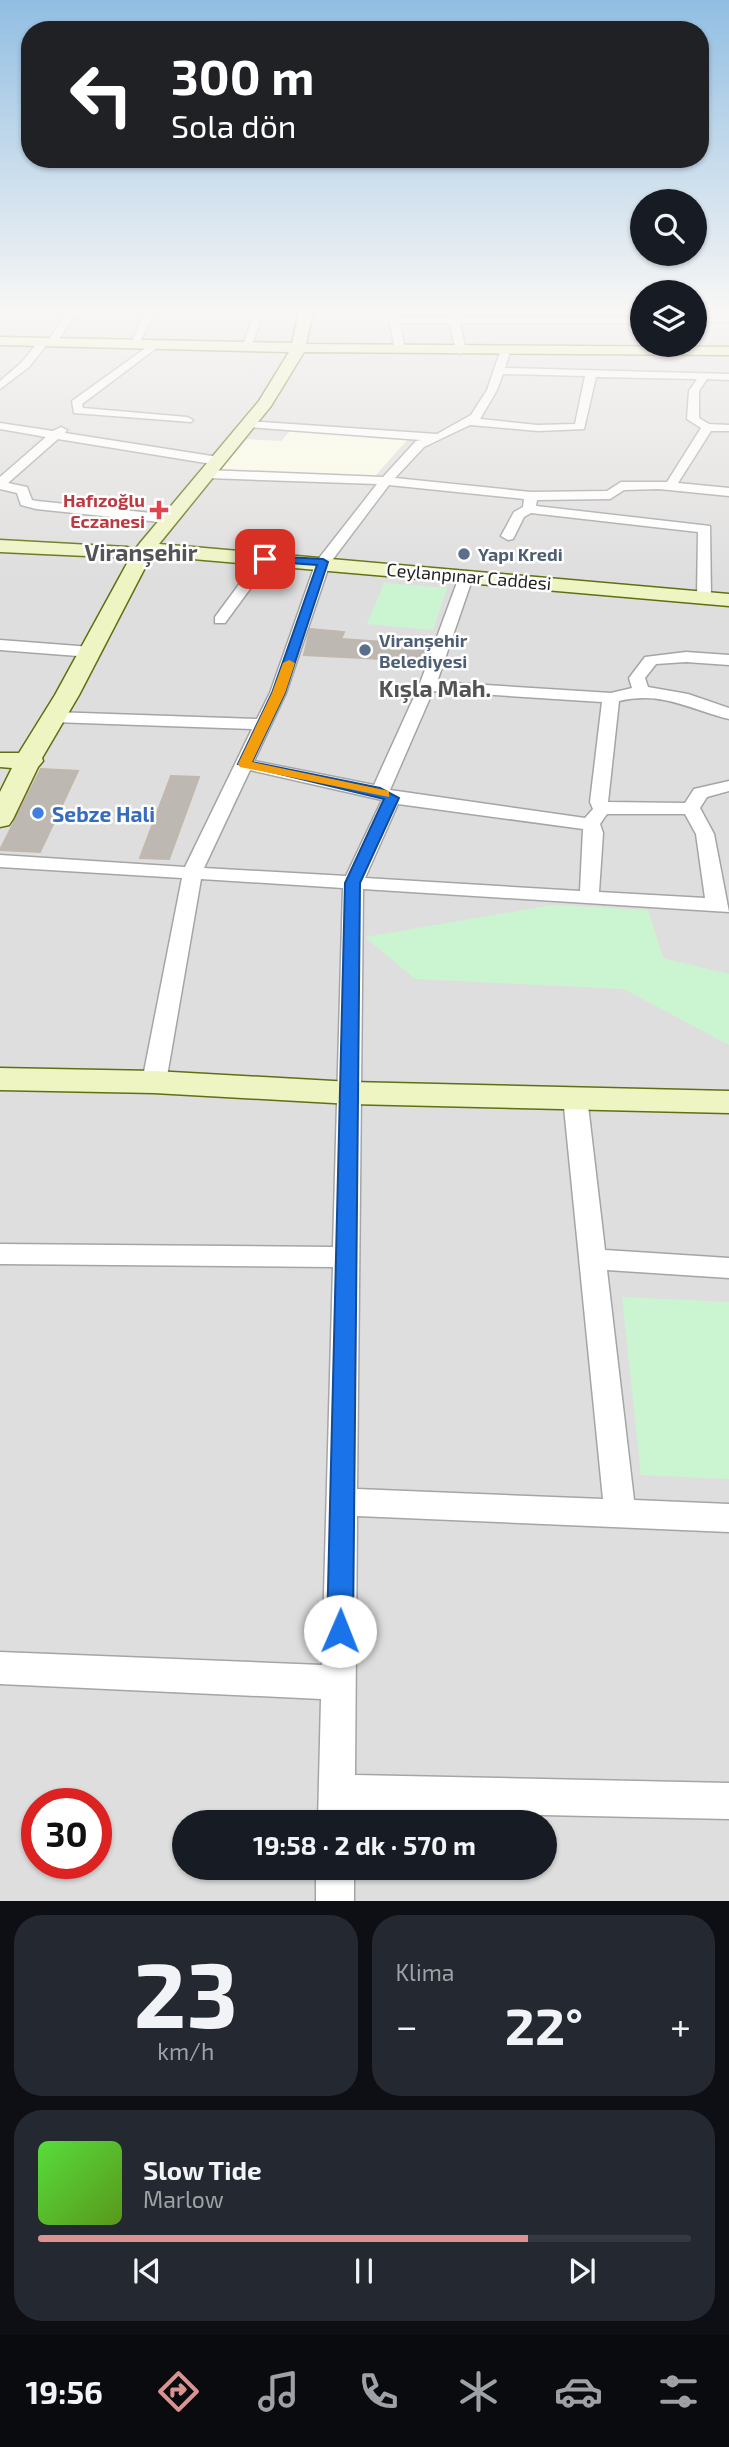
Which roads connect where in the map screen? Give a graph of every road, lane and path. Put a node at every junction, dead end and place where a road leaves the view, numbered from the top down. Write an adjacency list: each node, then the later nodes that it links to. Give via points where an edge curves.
1 (79, 401): 6 (street)
2 (266, 401): 9 (street)
3 (484, 401): 8 (street)
4 (586, 401): 8 (street, via 580,426 538,428)
5 (694, 401): 11 (street, via 693,419)
6 (78, 411): 7 (street); 13 (street)
7 (187, 420)
8 (469, 421): 14 (street)
9 (248, 424): 14 (street); 15 (street)
10 (0, 426): 13 (street)
11 (707, 427): 12 (street); 18 (street)
12 (729, 428)
13 (57, 436): 15 (street); 17 (street)
14 (440, 437): 16 (street, via 420,444)
15 (213, 467): 16 (street); 21 (street)
16 (386, 481): 20 (street); 26 (street)
17 (0, 484): 21 (street, via 23,490 26,502 36,505)
18 (671, 485): 19 (street); 20 (street, via 621,486 610,495)
19 (729, 492)
20 (530, 503): 22 (street); 28 (street, via 705,529)
21 (170, 519): 24 (street)
22 (508, 536)
23 (0, 546): 24 (street, Ceylanpınar Caddesi)
24 (145, 554): 25 (street, Ceylanpınar Caddesi); 32 (street)
25 (265, 559): 26 (street, Ceylanpınar Caddesi); 30 (street)
26 (323, 562): 27 (street, Ceylanpınar Caddesi); 39 (street)
27 (466, 577): 28 (street, Ceylanpınar Caddesi); 34 (street)
28 (704, 597): 29 (street, Ceylanpınar Caddesi)
29 (729, 600)
30 (220, 620)
31 (0, 645): 32 (street)
32 (90, 652): 38 (street)
33 (729, 660): 35 (street, via 651,660 637,677)
34 (427, 686): 36 (street); 44 (street)
35 (641, 691): 36 (street); 37 (street, via 682,697)
36 (611, 698): 46 (street)
37 (729, 714)
38 (54, 717): 39 (street); 41 (street)
39 (264, 724): 42 (street)
40 (0, 760): 41 (street)
41 (31, 761): 47 (street)
42 (244, 764): 44 (street); 49 (street)
43 (729, 786): 45 (street, via 699,793)
44 (386, 795): 46 (street); 50 (street)
45 (691, 808): 46 (street); 52 (street, via 705,835)
46 (596, 817): 51 (street)
47 (0, 819)
48 (0, 860): 49 (street)
49 (193, 871): 50 (street); 54 (street)
50 (353, 883): 51 (street); 55 (street)
51 (589, 898): 52 (street)
52 (722, 905)
53 (0, 1079): 54 (street)
54 (154, 1082): 55 (street)
55 (351, 1093): 56 (street); 59 (street)
56 (575, 1097): 57 (street); 60 (street)
57 (729, 1101)
58 (0, 1254): 59 (street, via 198,1255 237,1260)
59 (347, 1257): 62 (street)
60 (593, 1259): 61 (street); 63 (street)
61 (729, 1268)
62 (342, 1502): 63 (street); 66 (street)
63 (620, 1514): 64 (street)
64 (729, 1518)
65 (0, 1668): 66 (street)
66 (339, 1683): 68 (street)
67 (729, 1801): 68 (street)
68 (336, 1808)
69 (335, 1880): 70 (street)
70 (335, 1901)

